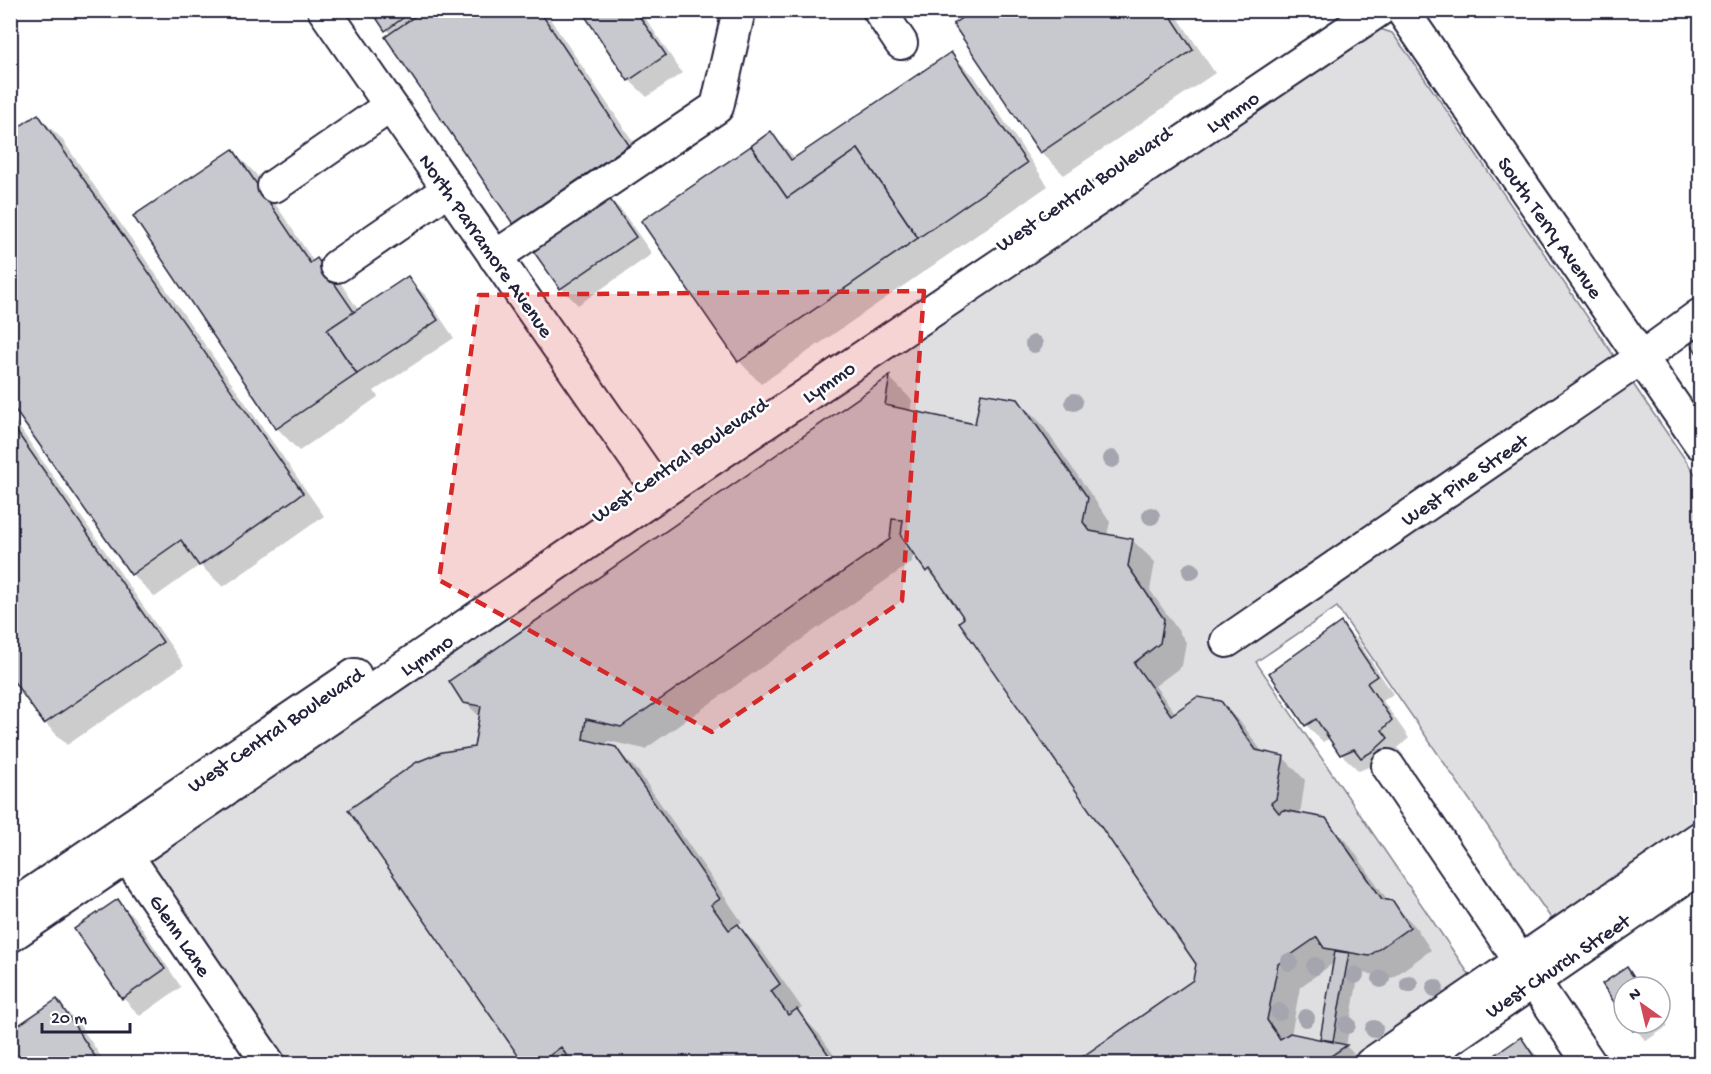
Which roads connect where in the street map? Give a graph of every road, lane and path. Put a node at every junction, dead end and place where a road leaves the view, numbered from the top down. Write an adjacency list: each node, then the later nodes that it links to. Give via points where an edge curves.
1 (324, 10): 8 (street, North Parramore Avenue)
2 (739, 10): 11 (street, via 717,107)
3 (879, 10): 7 (street)
4 (1348, 10): 16 (street, West Central Boulevard)
5 (1379, 10): 20 (street, Lymmo, via 618,522)
6 (1402, 10): 14 (street, South Terry Avenue)
7 (901, 44)
8 (390, 106): 9 (street); 10 (street, North Parramore Avenue)
9 (274, 186)
10 (449, 189): 11 (street, North Parramore Avenue); 12 (street)
11 (495, 257): 16 (street, North Parramore Avenue)
12 (337, 266)
13 (1701, 315): 14 (street, West Pine Street)
14 (1641, 357): 15 (street, South Terry Avenue); 17 (street, West Pine Street)
15 (1701, 443)
16 (650, 479): 20 (street, West Central Boulevard)
17 (1227, 641)
18 (1388, 766): 24 (street)
19 (1701, 838): 24 (street)
20 (120, 847): 22 (street, West Central Boulevard); 23 (street, Lymmo); 25 (street, Glenn Lane)
21 (1701, 867): 24 (street, West Church Street)
22 (10, 908)
23 (10, 936)
24 (1527, 972): 26 (street); 27 (street, West Church Street); 28 (street)
25 (269, 1064)
26 (1371, 1064)
27 (1413, 1064)
28 (1590, 1064)

